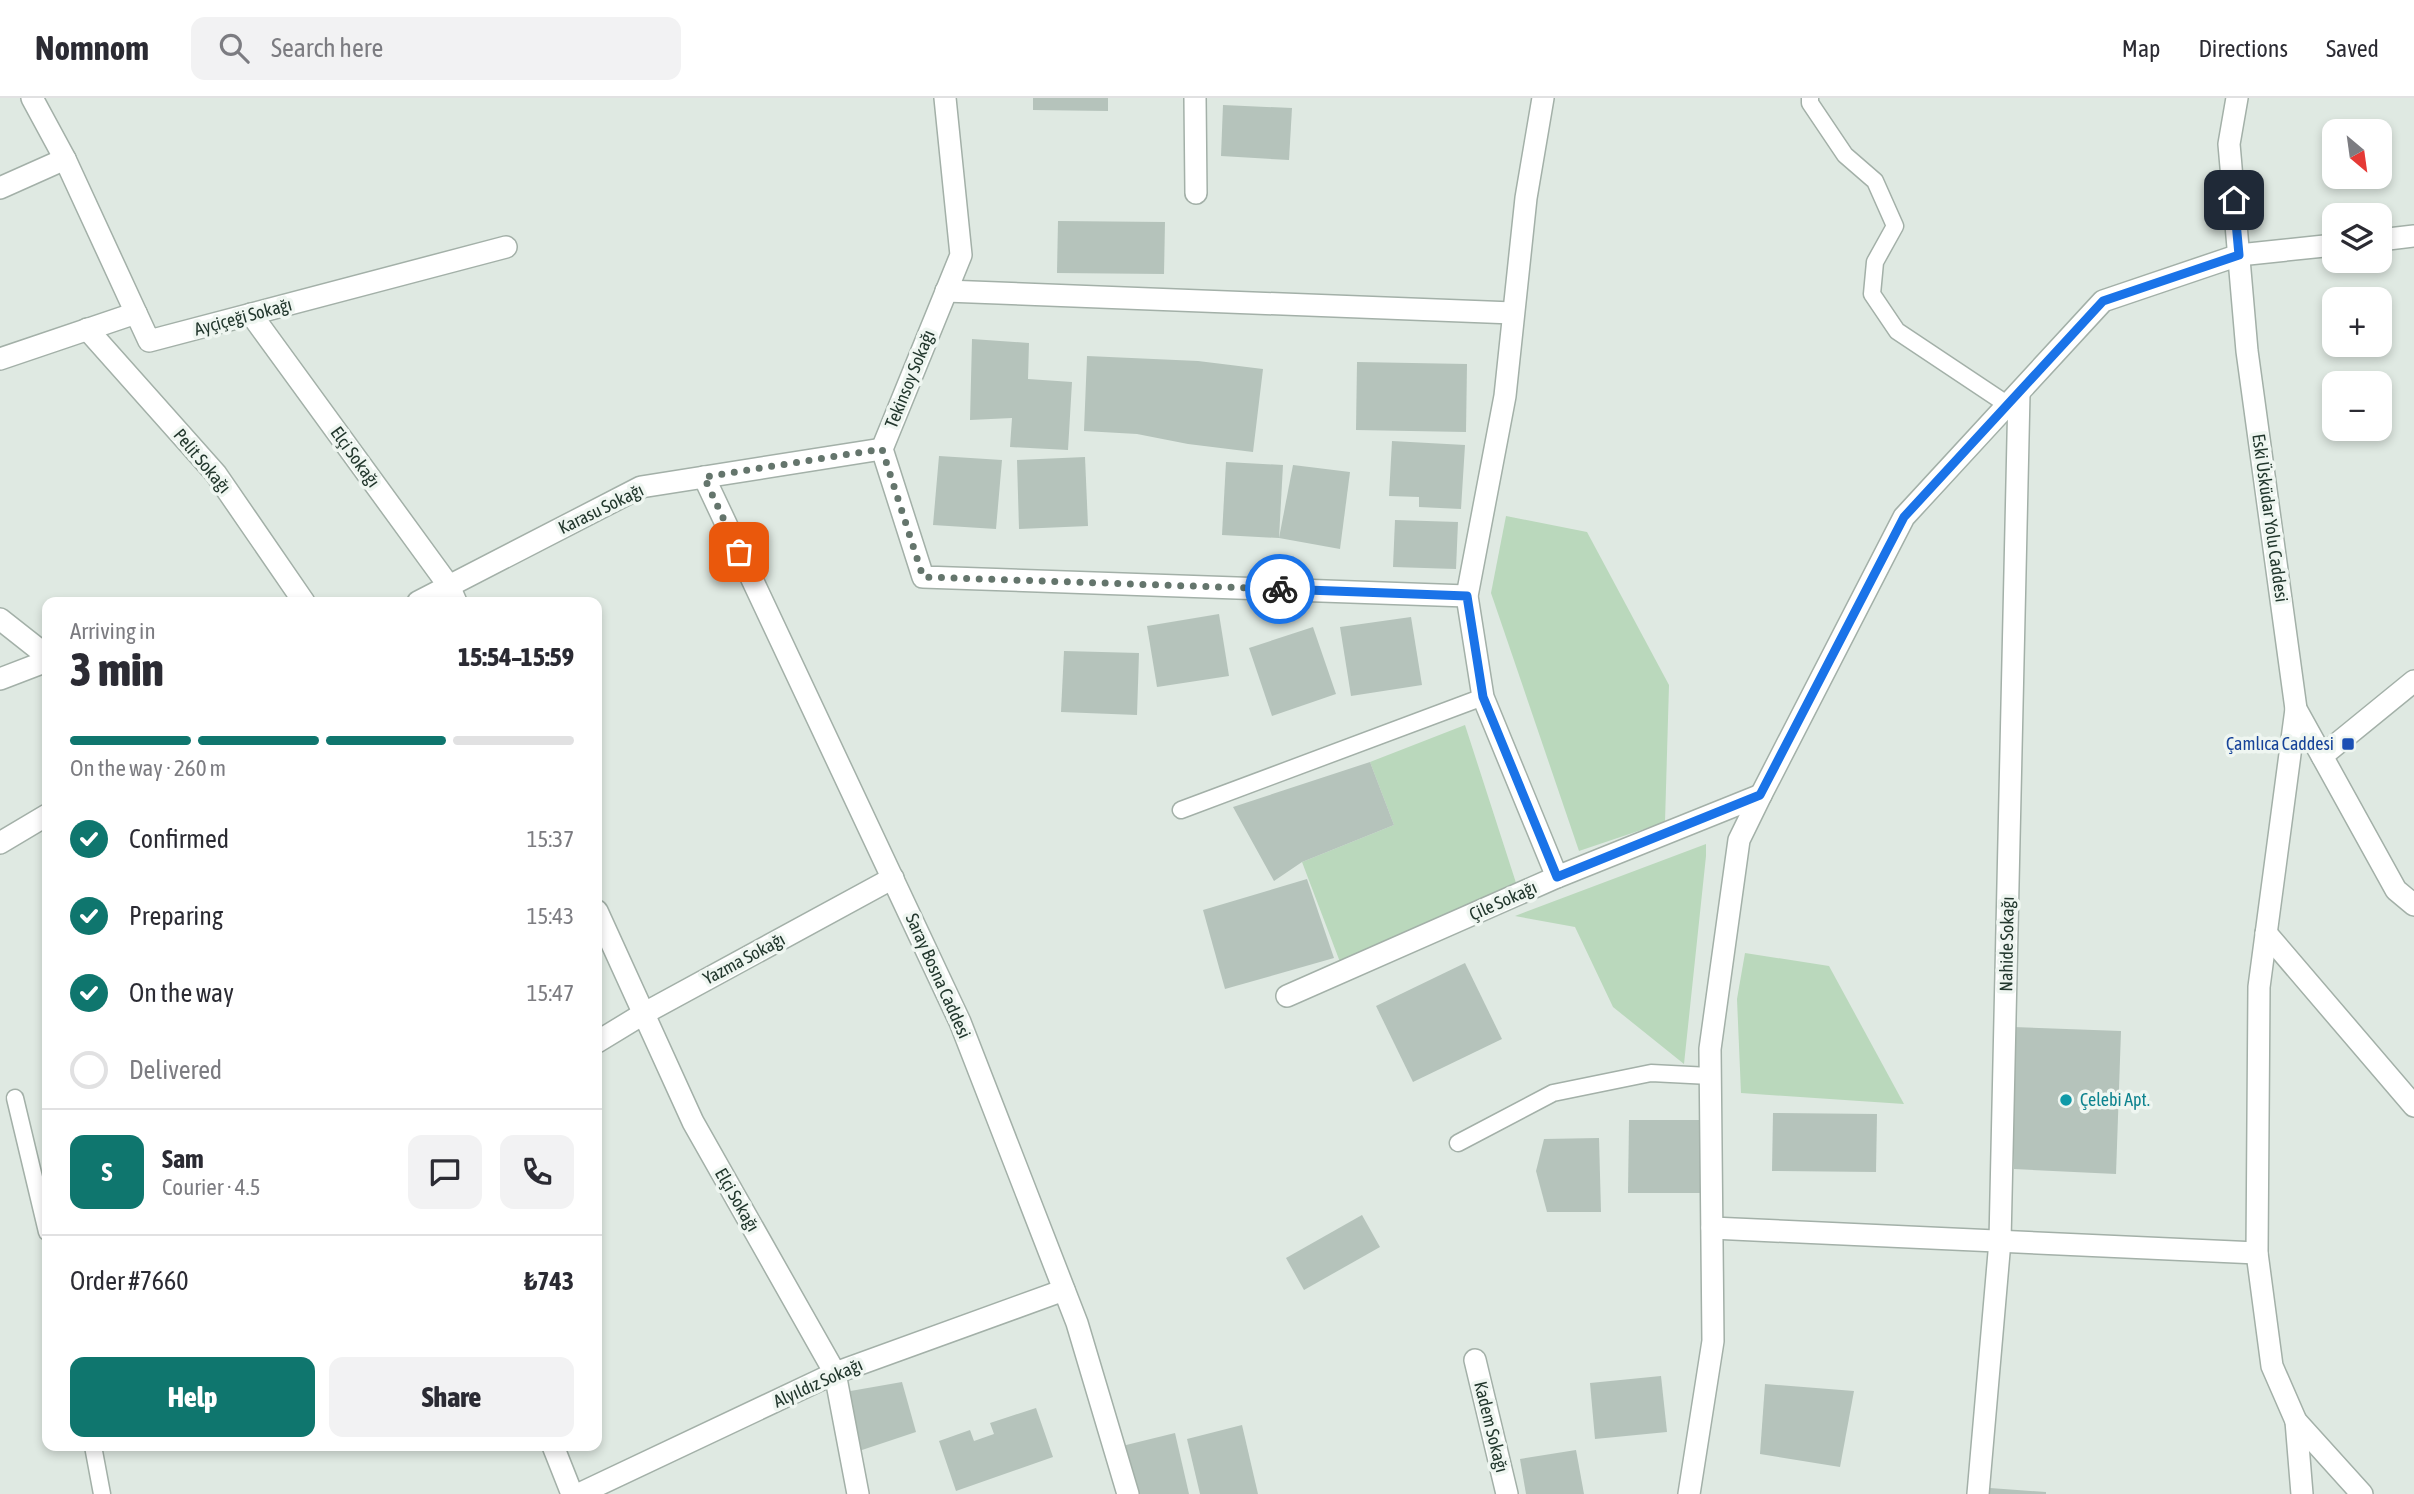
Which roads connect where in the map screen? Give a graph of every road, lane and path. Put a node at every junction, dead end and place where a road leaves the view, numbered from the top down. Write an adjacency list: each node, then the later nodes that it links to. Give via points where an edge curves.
1 (32, 98): 7 (street)
2 (945, 98): 15 (street, Tekinsoy Sokağı, via 961,255)
3 (1195, 98): 9 (street)
4 (1543, 98): 17 (street)
5 (1810, 98): 21 (lane, via 1845,155 1875,181 1895,226 1875,262 1872,294 1897,331)
6 (2237, 98): 14 (street, Eski Üsküdar Yolu Caddesi, via 2229,144)
7 (65, 159): 8 (street); 16 (street)
8 (0, 188)
9 (1196, 193)
10 (2414, 236): 11 (street)
11 (2392, 239)
12 (2322, 246): 14 (street)
13 (506, 247): 18 (street, Ayçiçeği Sokağı)
14 (2239, 255): 21 (street, via 2103,301); 33 (street, Eski Üsküdar Yolu Caddesi, via 2247,351)
15 (946, 291): 17 (street); 22 (street, Tekinsoy Sokağı)
16 (136, 313): 18 (street, Ayçiçeği Sokağı, via 149,341); 19 (street)
17 (1513, 313): 25 (street, via 1505,396)
18 (251, 314): 24 (street, Elçi Sokağı)
19 (87, 330): 20 (street); 26 (street, Pelit Sokağı, via 216,474)
20 (0, 359)
21 (2013, 399): 35 (street, via 1904,517); 53 (street, Nahide Sokağı)
22 (882, 449): 23 (street, Karasu Sokağı); 25 (street, Tekinsoy Sokağı, via 923,577)
23 (704, 477): 24 (street, Karasu Sokağı, via 640,487); 40 (street, Saray Bosna Caddesi)
24 (453, 594)
25 (1467, 596): 32 (street)
26 (301, 597)
27 (0, 619): 28 (street)
28 (42, 652)
29 (42, 663): 30 (street)
30 (0, 680)
31 (2414, 681): 34 (street)
32 (1483, 697): 36 (lane); 39 (street)
33 (2296, 709): 34 (street, Eski Üsküdar Yolu Caddesi); 43 (street)
34 (2322, 756): 41 (street, Eski Üsküdar Yolu Caddesi, via 2396,890)
35 (1760, 795): 39 (street, Çile Sokağı); 47 (street, via 1739,840)
36 (1181, 810)
37 (42, 818): 38 (street)
38 (0, 843)
39 (1557, 877): 44 (street, Çile Sokağı)
40 (893, 878): 45 (street, Yazma Sokağı); 55 (street, Saray Bosna Caddesi, via 960,1023)
41 (2410, 896)
42 (602, 922): 45 (street, Elçi Sokağı)
43 (2266, 933): 49 (street); 54 (street, via 2259,987)
44 (1287, 996)
45 (643, 1014): 46 (street, Yazma Sokağı); 57 (street, Elçi Sokağı, via 693,1122)
46 (602, 1039)
47 (1710, 1076): 50 (lane, via 1651,1073 1553,1093); 52 (street)
48 (15, 1098): 51 (lane)
49 (2414, 1106)
50 (1458, 1143)
51 (42, 1211)
52 (1712, 1228): 53 (street); 67 (street, via 1713,1341)
53 (2000, 1241): 54 (street); 68 (street, Nahide Sokağı)
54 (2257, 1253): 58 (street, via 2272,1366)
55 (1064, 1290): 57 (street, Alyıldız Sokağı); 65 (street, Saray Bosna Caddesi)
56 (1475, 1360): 66 (street, Kadem Sokağı)
57 (835, 1373): 63 (street, Alyıldız Sokağı); 64 (street, Elçi Sokağı)
58 (2296, 1421): 69 (street); 70 (street)
59 (94, 1451): 61 (lane)
60 (555, 1451): 62 (street)
61 (102, 1494)
62 (572, 1494)
63 (579, 1494)
64 (858, 1494)
65 (1128, 1494)
66 (1507, 1494)
67 (1689, 1494)
68 (1978, 1494)
69 (2302, 1494)
70 (2362, 1494)

